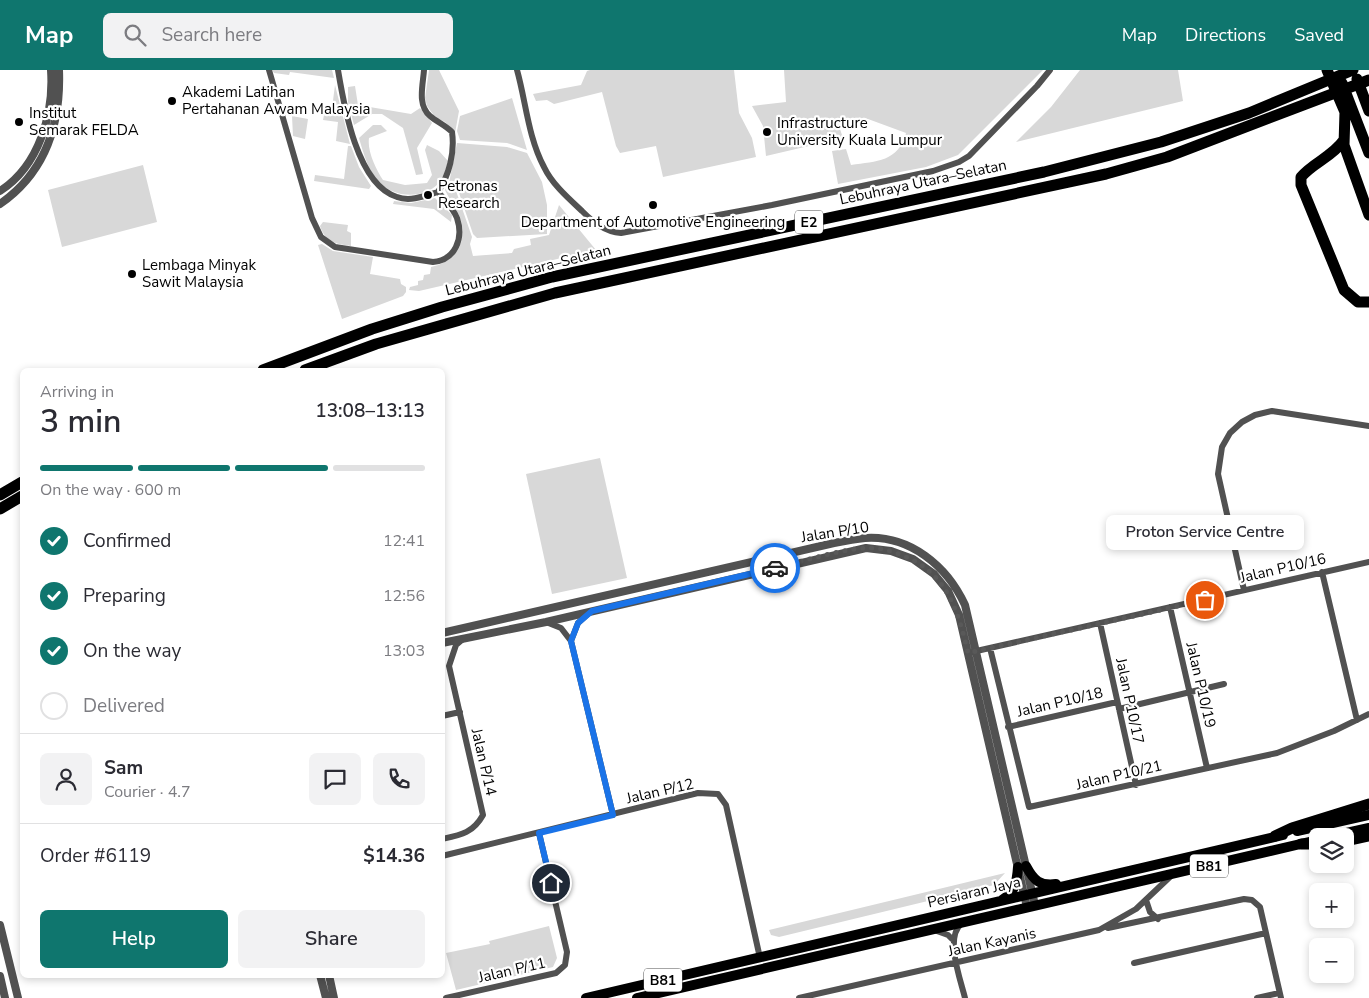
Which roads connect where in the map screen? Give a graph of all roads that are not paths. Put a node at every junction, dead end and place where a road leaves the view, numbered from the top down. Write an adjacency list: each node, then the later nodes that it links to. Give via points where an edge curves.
1 (51, 70): 16 (street, via 50,106 40,142 19,174)
2 (59, 70): 18 (street, via 59,108 48,147 28,179)
3 (268, 70): 17 (street, via 312,218 323,239 334,247 443,261 455,249 459,229 453,211)
4 (338, 70): 17 (street, via 353,136 374,182 398,198 410,199)
5 (424, 70): 17 (street, via 423,107 452,132 449,170)
6 (517, 70): 7 (street, via 530,128 544,168 562,192 594,222 607,230 622,232 772,205 953,165 969,156)
7 (1050, 70)
8 (1327, 70): 12 (highway)
9 (1337, 70): 12 (highway)
10 (1354, 70): 13 (highway); 21 (highway, Lebuhraya Utara–Selatan / E2, via 1250,113 1162,142 1044,172 552,277 372,329)
11 (1369, 80): 22 (highway, Lebuhraya Utara–Selatan / E2, via 1167,157 1106,174 555,293 394,338)
12 (1348, 107): 14 (highway); 15 (highway)
13 (1369, 111)
14 (1344, 140): 19 (highway, via 1346,154); 20 (highway, via 1330,156 1300,177 1301,185 1344,290 1358,302)
15 (1369, 153)
16 (0, 191)
17 (438, 192)
18 (0, 204)
19 (1369, 215)
20 (1369, 302)
21 (269, 368)
22 (311, 368)
23 (1369, 426): 30 (street, via 1272,411 1255,415 1230,433 1222,447 1218,474)
24 (20, 483): 25 (highway)
25 (0, 495)
26 (20, 497): 27 (highway)
27 (0, 509)
28 (1369, 562): 29 (street, Jalan P10/16)
29 (1322, 572): 30 (street, Jalan P10/16); 51 (street)
30 (1244, 590): 31 (street, Jalan P10/16)
31 (1170, 607): 34 (street, Jalan P10/16); 45 (street, Jalan P10/19)
32 (592, 611): 33 (street, Jalan P/10); 37 (street, via 578,623); 41 (street, Jalan P/10, via 866,548 891,551 913,559 934,574 948,591 959,615)
33 (546, 622): 36 (street, Jalan P/10); 37 (street, via 561,628)
34 (1100, 623): 39 (street, Jalan P10/16); 46 (street, Jalan P10/17)
35 (445, 632): 40 (street, Jalan P/10, via 866,538 892,540 911,546 946,574 965,605)
36 (464, 638): 38 (street, Jalan P/10); 43 (street, via 456,645)
37 (571, 641): 56 (street)
38 (445, 642)
39 (990, 648): 40 (street, Jalan P10/16); 52 (street, Jalan P10/21)
40 (977, 651): 41 (street, Jalan P10/16); 69 (street, Jalan P/10)
41 (968, 653): 69 (street, Jalan P/10)
42 (445, 662): 43 (street)
43 (449, 666): 48 (street, Jalan P/14)
44 (1224, 684): 45 (street)
45 (1189, 693): 47 (street); 53 (street, Jalan P10/19)
46 (1117, 702): 47 (street, Jalan P10/17); 52 (street, Jalan P10/18)
47 (1120, 709): 54 (street, Jalan P10/17)
48 (460, 712): 50 (street); 63 (street, Jalan P/14, via 483,815 467,834)
49 (1369, 714): 51 (street, Jalan P10/21)
50 (445, 715)
51 (1357, 720): 53 (street, Jalan P10/21, via 1277,752)
52 (1008, 727): 54 (street, Jalan P10/21, via 1028,807)
53 (1207, 768): 54 (street, Jalan P10/21)
54 (1136, 785)
55 (1369, 804): 61 (highway)
56 (613, 815): 60 (street, Jalan P/12); 83 (street, Jalan P/12, via 698,793 718,794 726,805)
57 (1369, 815): 61 (main road, Persiaran Jaya / B81)
58 (1369, 828): 59 (main road)
59 (1354, 831)
60 (539, 833): 68 (street, Jalan P/12); 95 (street, Jalan P/11, via 567,952 566,964 556,973)
61 (1275, 836): 71 (main road, Persiaran Jaya / B81)
62 (1369, 836): 64 (highway)
63 (445, 838)
64 (1354, 839)
65 (1309, 842): 66 (main road, Persiaran Jaya / B81)
66 (1301, 844): 67 (highway); 70 (main road, Persiaran Jaya / B81)
67 (1309, 844)
68 (445, 855)
69 (1022, 867): 71 (main road, via 1034,880 1048,885); 72 (street, Jalan P/10); 74 (main road, via 1014,890)
70 (1173, 874): 73 (street, Jalan Kayanis); 75 (main road, Persiaran Jaya / B81)
71 (1109, 875): 72 (main road, Persiaran Jaya / B81)
72 (1028, 895): 74 (main road, Persiaran Jaya / B81); 75 (street, Jalan P/10)
73 (1146, 900): 76 (street, via 1150,912); 80 (street, Jalan Kayanis, via 1126,916)
74 (994, 904): 83 (main road, Persiaran Jaya / B81)
75 (1031, 906): 77 (main road, Persiaran Jaya / B81)
76 (1158, 919): 80 (street); 81 (street, via 1248,899 1260,907)
77 (963, 922): 79 (main road, Persiaran Jaya / B81); 82 (street)
78 (0, 925): 92 (street)
79 (932, 930): 82 (street); 90 (main road, Persiaran Jaya / B81)
80 (1099, 930): 84 (street, Jalan Kayanis)
81 (1266, 933): 85 (street); 89 (street)
82 (952, 939): 84 (street)
83 (760, 958): 96 (main road, Persiaran Jaya / B81)
84 (957, 962): 97 (street, Jalan Kayanis); 98 (street)
85 (1134, 963)
86 (0, 976): 91 (street)
87 (321, 978): 93 (street)
88 (330, 978): 94 (street)
89 (1280, 995): 99 (street)
90 (643, 997)
91 (5, 998)
92 (18, 998)
93 (326, 998)
94 (334, 998)
95 (446, 998)
96 (586, 998)
97 (800, 998)
98 (964, 998)
99 (1257, 998)

